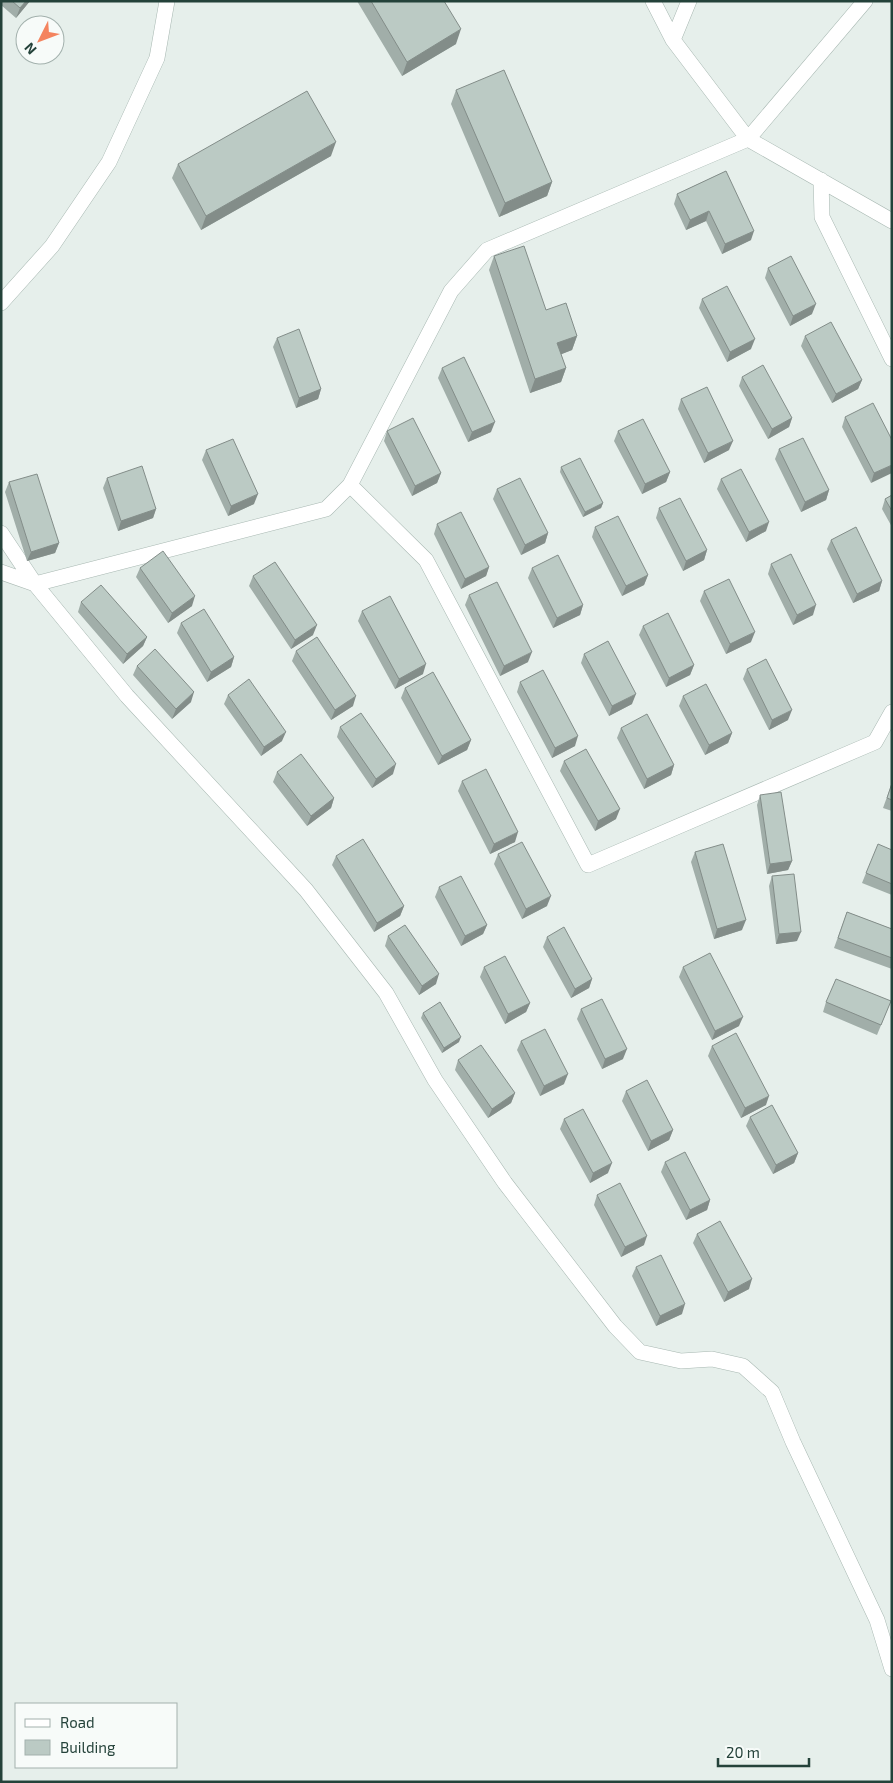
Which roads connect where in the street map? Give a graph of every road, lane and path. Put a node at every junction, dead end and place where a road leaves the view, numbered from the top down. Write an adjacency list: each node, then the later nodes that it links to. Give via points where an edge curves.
1 (166, 1): 9 (street, via 157,58 110,162 52,246)
2 (653, 1): 5 (street)
3 (689, 1): 5 (street)
4 (865, 1): 6 (street)
5 (673, 40): 6 (street)
6 (748, 139): 7 (street); 11 (street, via 488,250 451,292)
7 (821, 180): 8 (street); 10 (street, via 822,217)
8 (892, 221)
9 (1, 303)
10 (892, 359)
11 (350, 485): 14 (street, via 326,509); 15 (street, via 426,560 588,865 875,742)
12 (1, 533): 14 (street)
13 (1, 572): 14 (street)
14 (35, 584): 16 (street, via 127,696 306,890 386,993 435,1080 505,1183 615,1326 640,1352 681,1361 712,1358 743,1366 772,1392 878,1620)
15 (892, 712)
16 (892, 1669)

